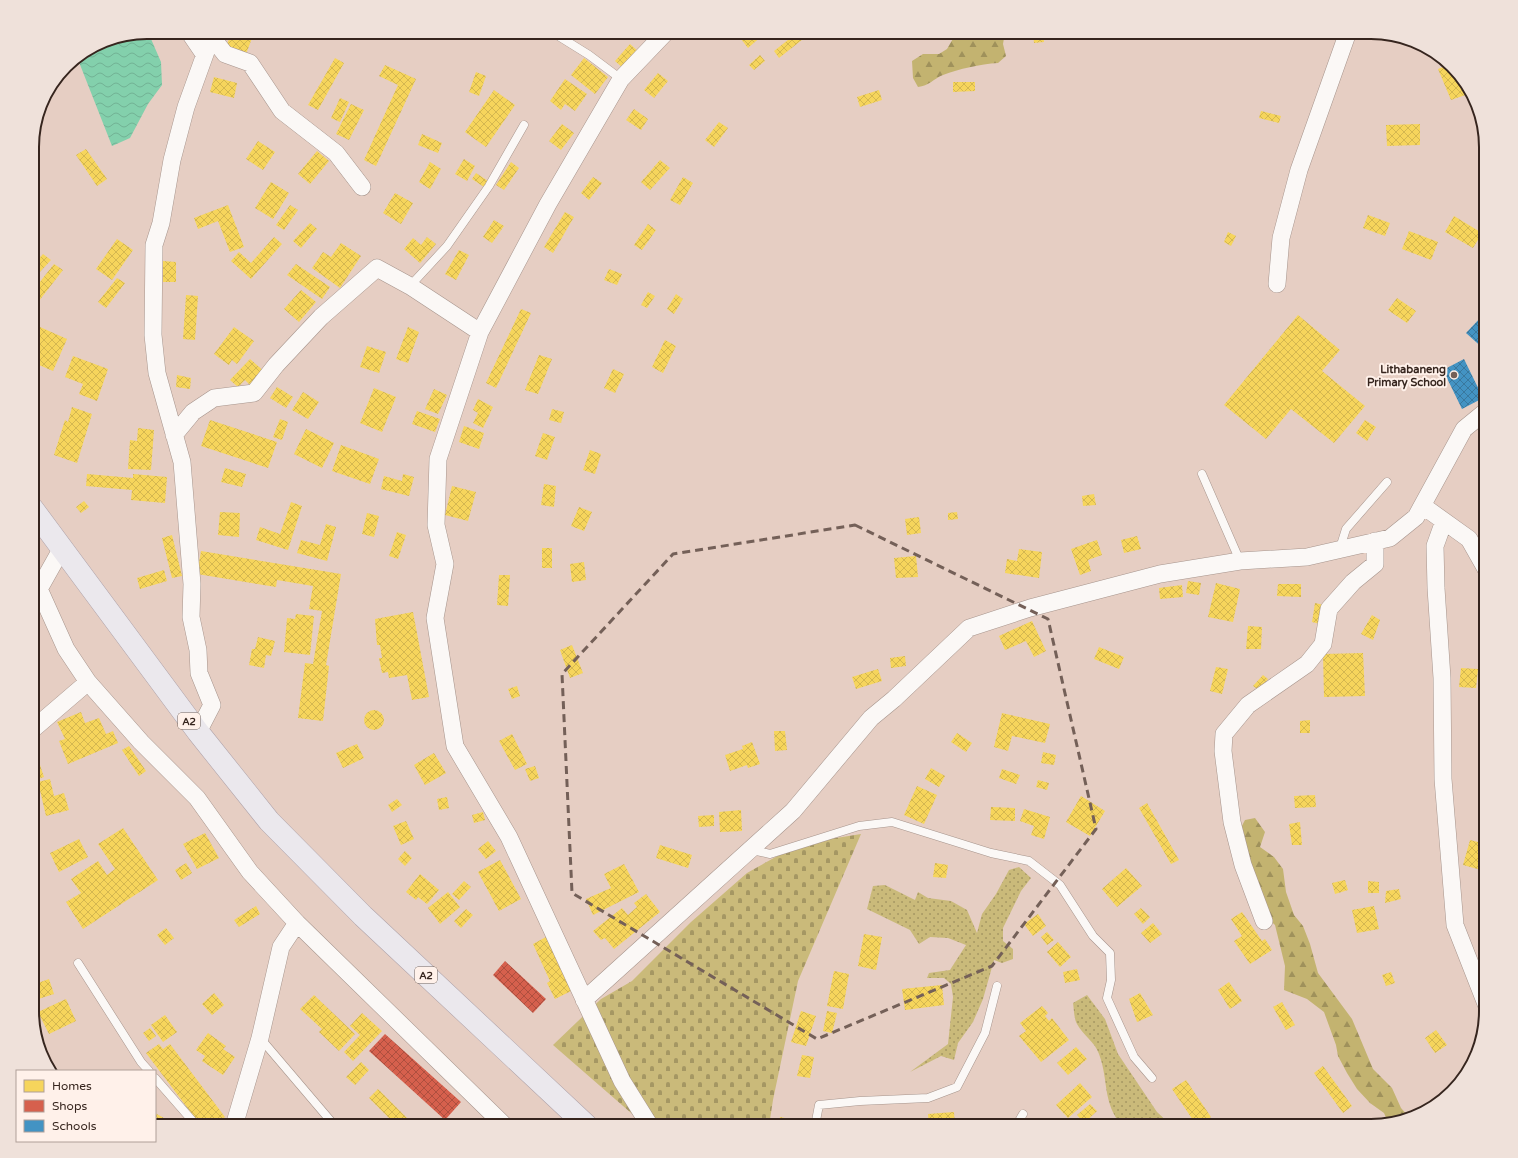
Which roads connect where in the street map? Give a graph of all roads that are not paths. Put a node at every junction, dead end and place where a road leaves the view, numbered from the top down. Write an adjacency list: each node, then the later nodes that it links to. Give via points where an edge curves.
1 (194, 39): 7 (street)
2 (210, 39): 7 (street)
3 (215, 39): 10 (street, via 225,54 250,62 282,111 336,153)
4 (563, 39): 8 (lane)
5 (659, 39): 8 (street)
6 (1346, 39): 11 (street, via 1299,170 1281,238)
7 (204, 54): 15 (street, via 186,107 154,245 154,350 157,373)
8 (621, 79): 13 (street, via 548,204)
9 (524, 125): 12 (lane, via 489,186 447,246)
10 (362, 187)
11 (1276, 284)
12 (410, 286): 13 (street); 15 (street, via 376,268 321,317 276,365 254,393 214,398 193,412)
13 (480, 332): 37 (street, via 438,459 436,525 445,564 435,618 455,746 509,837)
14 (1479, 417): 18 (street, via 1464,429)
15 (174, 435): 30 (street, via 182,462 192,584 191,617 198,650 199,673 212,705)
16 (1202, 474): 25 (lane)
17 (1387, 482): 23 (lane, via 1346,529)
18 (1423, 506): 20 (street); 21 (street, via 1416,517 1390,538)
19 (39, 517): 22 (main road, A2)
20 (1444, 521): 24 (street, via 1469,539); 36 (street, via 1435,546 1442,678 1443,779 1454,925)
21 (1375, 541): 23 (street); 32 (street, via 1375,564 1353,582 1329,609 1323,644 1307,664 1248,705 1224,734 1223,751 1232,822 1243,865)
22 (62, 548): 26 (street); 30 (main road, A2)
23 (1340, 548): 25 (street, via 1307,557)
24 (1479, 557)
25 (1240, 561): 31 (street, via 1160,574 1030,608 970,628 871,718 793,811)
26 (39, 586)
27 (39, 597): 28 (street, via 66,649)
28 (88, 682): 29 (street); 33 (street, via 140,742 197,798 250,872)
29 (39, 724)
30 (198, 732): 47 (main road, A2, via 280,832 363,916)
31 (752, 850): 37 (street); 40 (lane, via 770,854 859,826 892,822 984,851 1029,861 1060,885 1093,936 1110,953 1111,980 1107,998 1134,1057)
32 (1264, 921)
33 (297, 923): 38 (street, via 281,947); 46 (street)
34 (78, 963): 39 (lane)
35 (996, 986): 49 (lane, via 985,1033 957,1087 928,1098 819,1105)
36 (1479, 987)
37 (584, 1000): 48 (street, via 622,1080)
38 (260, 1038): 44 (street); 45 (lane)
39 (148, 1070)
40 (1152, 1078)
41 (156, 1079): 43 (lane)
42 (1023, 1114): 50 (lane)
43 (191, 1119)
44 (236, 1119)
45 (329, 1119)
46 (499, 1119)
47 (580, 1119)
48 (646, 1119)
49 (816, 1119)
50 (1020, 1119)

